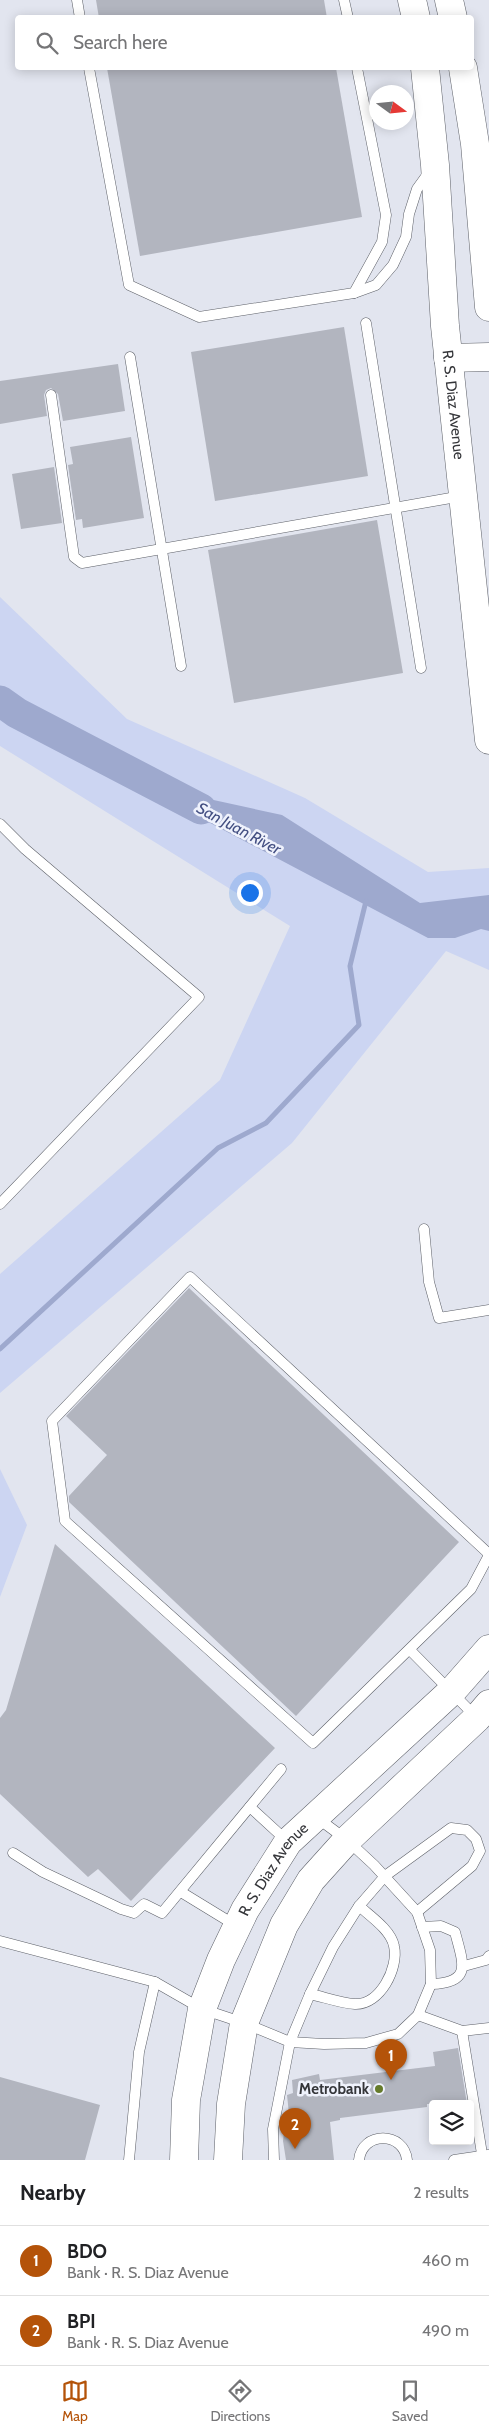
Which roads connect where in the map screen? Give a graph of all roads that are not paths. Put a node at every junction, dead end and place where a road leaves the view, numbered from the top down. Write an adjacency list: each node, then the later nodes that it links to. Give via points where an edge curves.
1 (77, 0): 5 (lane)
2 (344, 0): 6 (lane)
3 (412, 0): 7 (street)
4 (449, 0): 8 (street)
5 (80, 15)
6 (347, 15)
7 (415, 15)
8 (452, 15)
9 (89, 70): 14 (lane, via 128,285 199,317)
10 (357, 70): 14 (lane, via 386,215 382,242)
11 (425, 70): 13 (street, R. S. Diaz Avenue)
12 (463, 70): 15 (street, via 475,144)
13 (435, 164): 14 (lane, via 417,189 406,237 392,265 376,285); 19 (street, R. S. Diaz Avenue)
14 (354, 293)
15 (489, 307)
16 (366, 323): 22 (lane)
17 (489, 356): 19 (street)
18 (130, 357): 23 (lane)
19 (448, 358): 21 (street, R. S. Diaz Avenue)
20 (51, 395): 23 (lane, via 74,557 82,563)
21 (463, 496): 22 (lane); 26 (street, R. S. Diaz Avenue)
22 (394, 508): 23 (lane); 25 (lane)
23 (161, 549): 24 (lane)
24 (182, 666)
25 (421, 668)
26 (489, 740)
27 (0, 824): 28 (lane, via 199,998)
28 (0, 1204)
29 (424, 1229): 30 (lane, via 429,1282 439,1318)
30 (489, 1310)
31 (489, 1555): 33 (lane, via 471,1589); 33 (lane, via 190,1277 52,1421 65,1521 312,1743)
32 (489, 1649): 34 (street, R. S. Diaz Avenue)
33 (410, 1650): 34 (lane)
34 (453, 1690): 35 (lane); 38 (street, R. S. Diaz Avenue)
35 (483, 1711): 39 (street)
36 (281, 1768): 37 (lane)
37 (250, 1806): 40 (lane); 43 (lane)
38 (315, 1817): 39 (lane); 40 (street, R. S. Diaz Avenue)
39 (347, 1840): 42 (lane); 56 (street, via 311,1880 284,1925)
40 (288, 1842): 46 (street, R. S. Diaz Avenue)
41 (13, 1853): 43 (lane, via 43,1872 134,1913 144,1904 162,1913)
42 (385, 1876): 44 (lane); 45 (lane); 45 (lane, via 451,1828 467,1830 476,1839 480,1851 472,1866)
43 (181, 1892): 46 (lane)
44 (359, 1906): 53 (lane, via 333,1947); 53 (lane, via 384,1929 394,1945 394,1968 376,1997 357,2004)
45 (416, 1912): 47 (lane)
46 (236, 1926): 54 (street, R. S. Diaz Avenue)
47 (422, 1927): 50 (lane, via 441,1926 455,1932); 52 (lane, via 430,1950)
48 (0, 1941): 51 (lane)
49 (488, 1958): 50 (lane)
50 (464, 1966): 52 (lane, via 459,1977 449,1984)
51 (155, 1982): 54 (lane); 61 (lane, via 139,2052)
52 (431, 1984): 55 (lane)
53 (310, 1994): 59 (lane)
54 (202, 2009): 56 (lane); 62 (street, R. S. Diaz Avenue, via 186,2100)
55 (418, 2016): 58 (lane); 59 (lane, via 398,2034 366,2042)
56 (244, 2023): 59 (lane); 63 (street, via 231,2104)
57 (489, 2028): 58 (lane)
58 (462, 2031): 60 (lane)
59 (290, 2042): 64 (lane, via 273,2129)
60 (485, 2157): 67 (lane)
61 (129, 2160)
62 (184, 2160)
63 (228, 2160)
64 (274, 2160)
65 (359, 2160): 66 (lane, via 365,2144 387,2137 397,2141)
66 (407, 2160)
67 (454, 2160)

